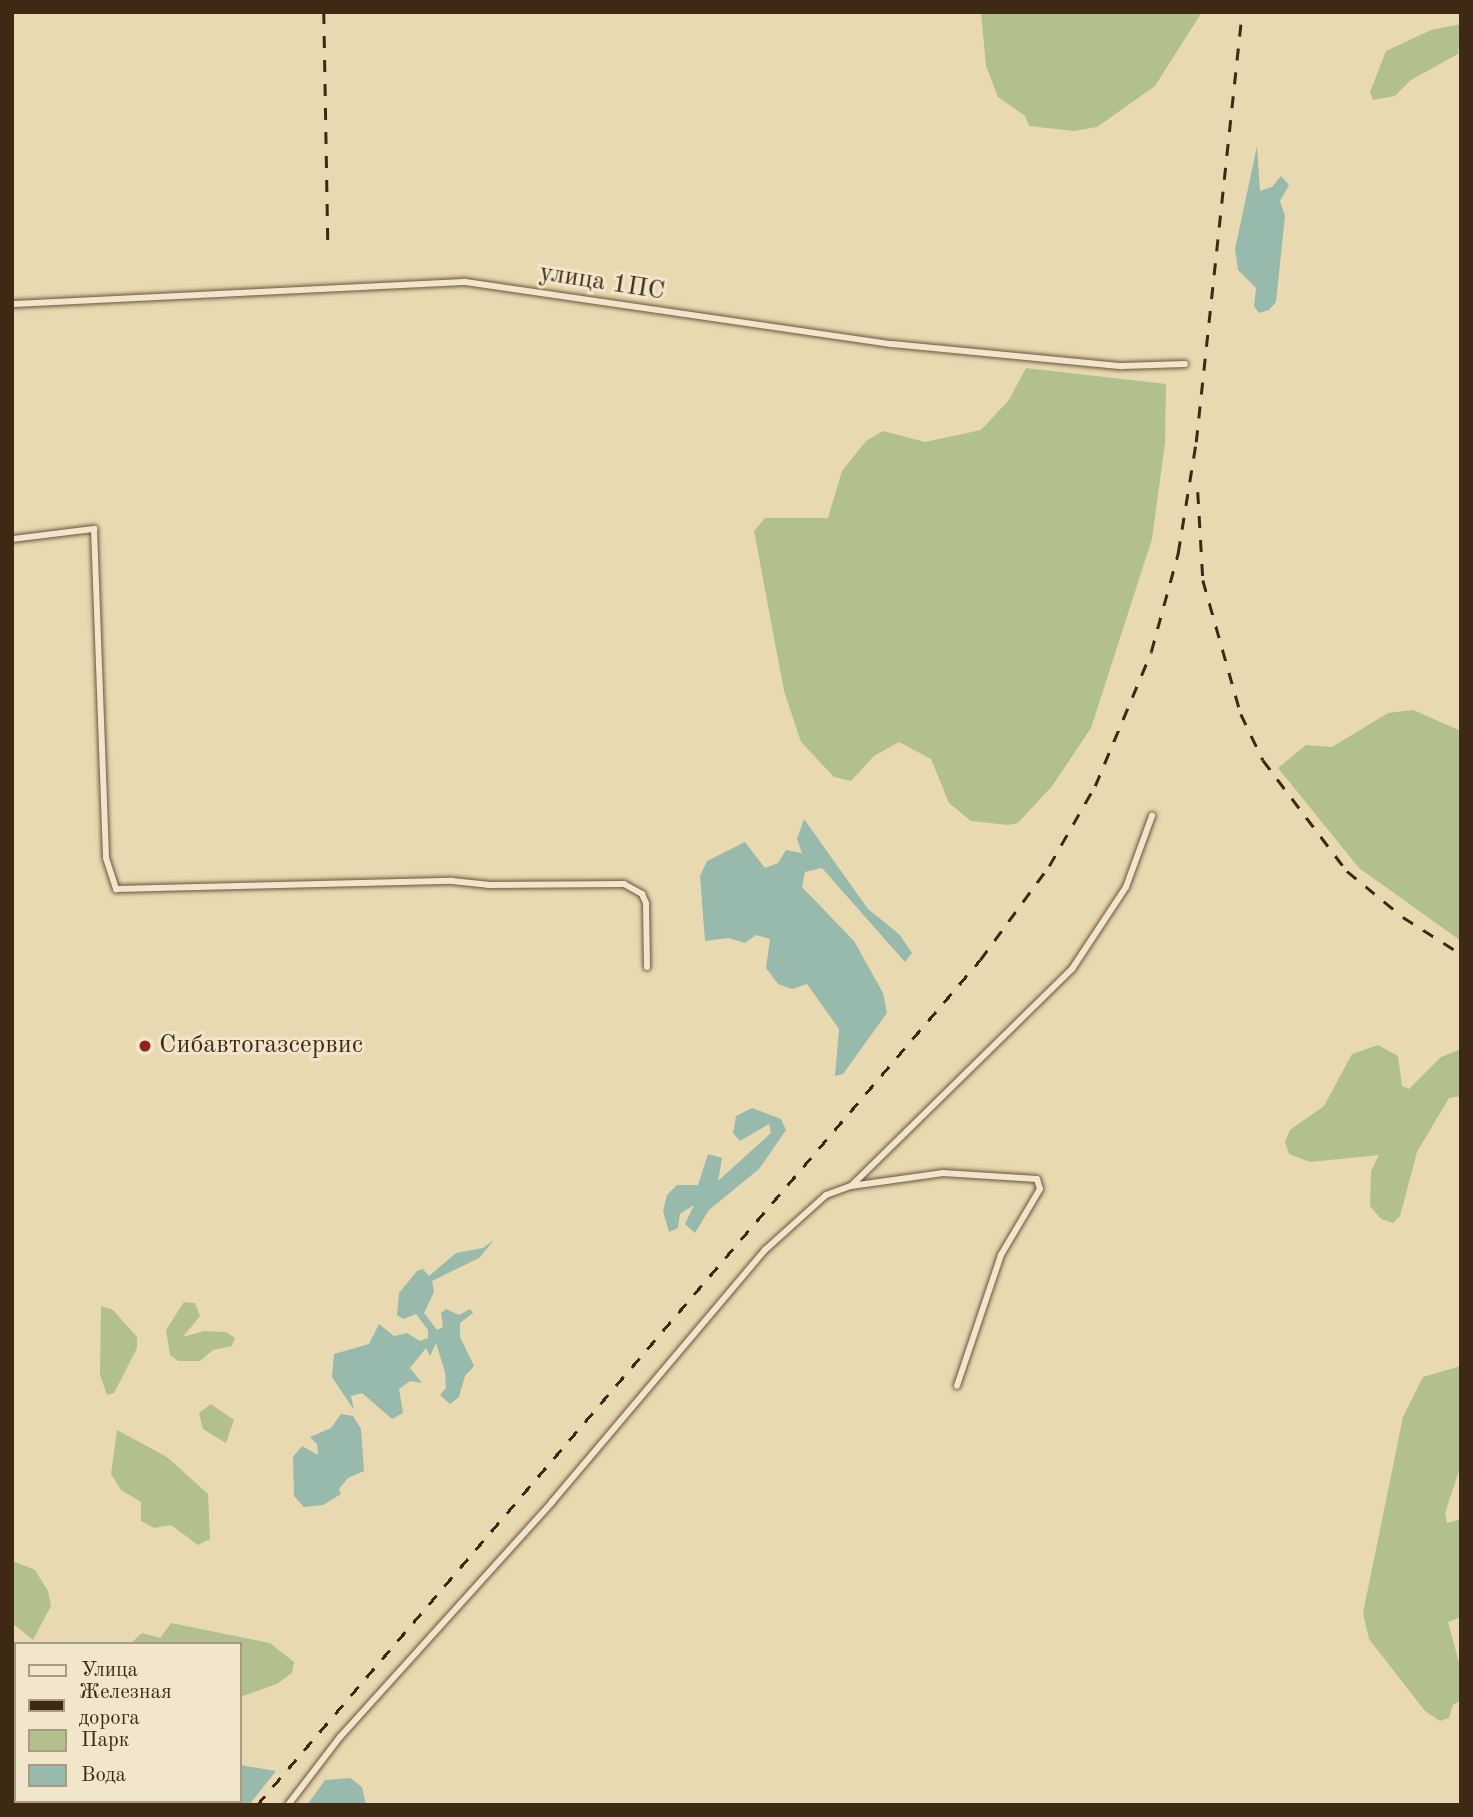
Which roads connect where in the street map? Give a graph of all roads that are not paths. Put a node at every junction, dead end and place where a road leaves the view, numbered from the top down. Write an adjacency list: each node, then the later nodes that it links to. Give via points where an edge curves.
1 (12, 304): 2 (street, улица 1ПС, via 465,282 892,344 1122,366)
2 (1185, 364)
3 (12, 539): 5 (street, via 94,529 106,858 116,889 452,881 624,884 642,894 646,903)
4 (1152, 816): 6 (street, via 1126,887 1072,969)
5 (647, 967)
6 (851, 1186): 7 (street, via 943,1172 1030,1175 1039,1182 1001,1255); 8 (street, via 820,1199 774,1240 552,1502 340,1737)
7 (957, 1386)
8 (288, 1805)

